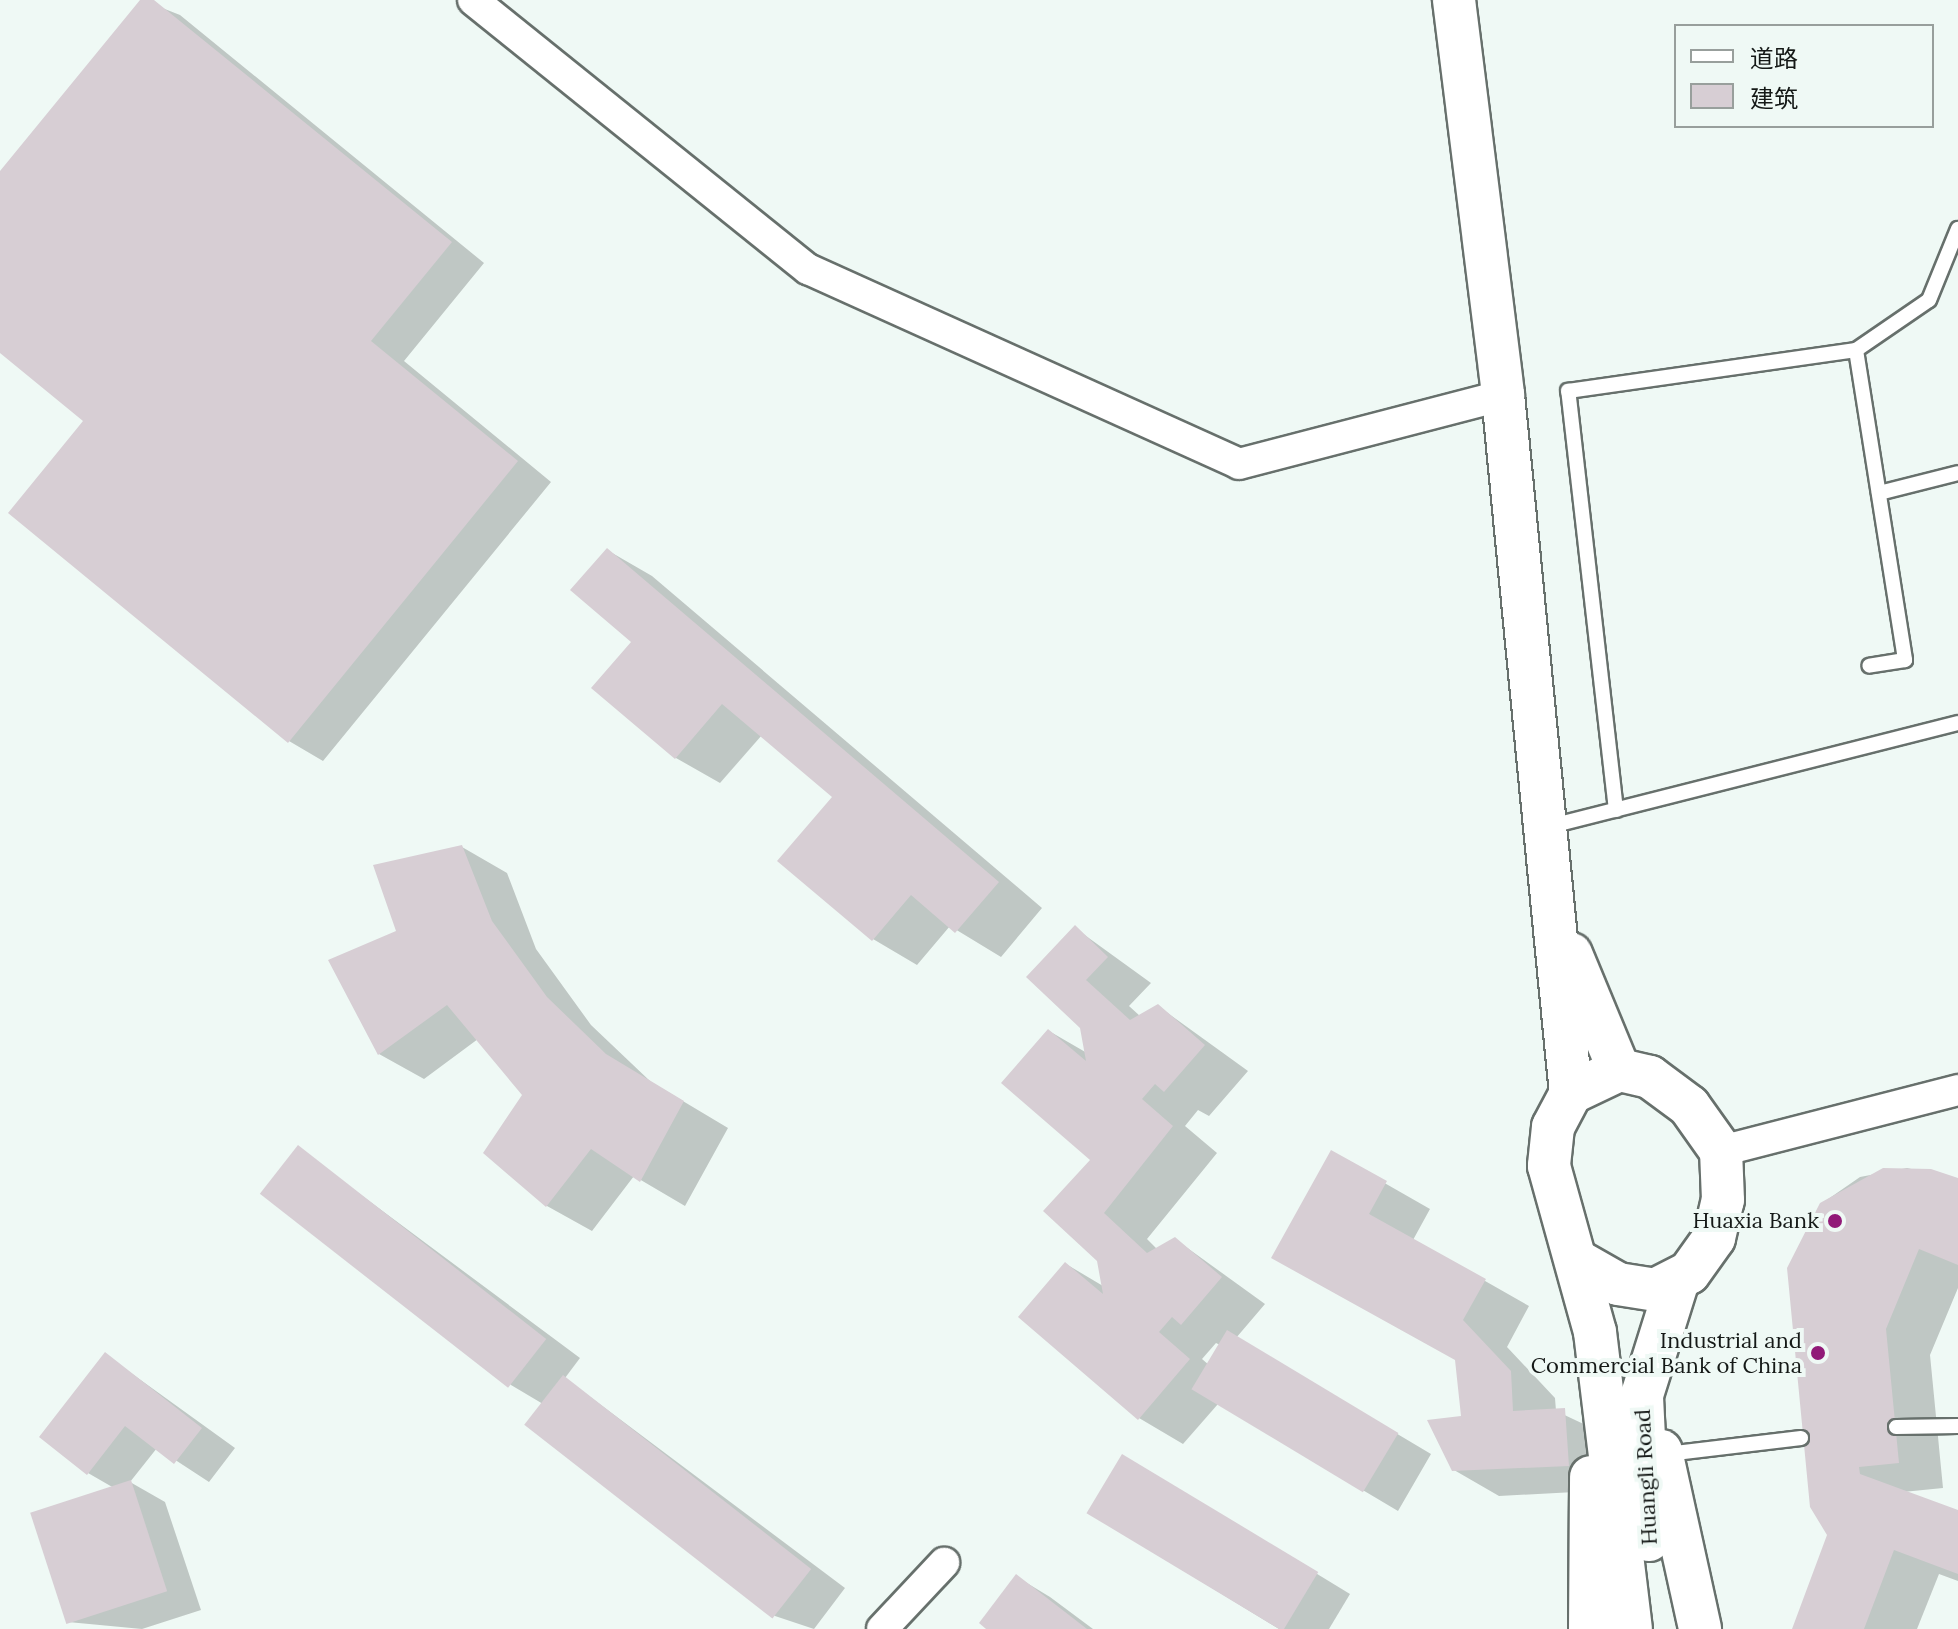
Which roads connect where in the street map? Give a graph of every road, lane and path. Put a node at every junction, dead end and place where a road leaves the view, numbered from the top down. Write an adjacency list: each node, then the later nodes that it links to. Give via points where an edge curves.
1 (473, 0): 5 (street, via 808,269 1239,464)
2 (1454, 0): 5 (street)
3 (1958, 229): 4 (lane, via 1929,300)
4 (1856, 350): 7 (lane); 10 (lane, via 1568,391)
5 (1503, 395): 11 (street)
6 (1958, 473): 7 (lane)
7 (1879, 493): 8 (lane, via 1905,660)
8 (1869, 666)
9 (1958, 723): 10 (lane)
10 (1616, 810): 11 (lane)
11 (1547, 827): 12 (street)
12 (1556, 915): 13 (street); 15 (street)
13 (1619, 1070): 15 (street); 16 (street, via 1671,1089)
14 (1958, 1090): 16 (street)
15 (1571, 1093): 17 (street, via 1553,1127 1549,1166 1555,1208)
16 (1721, 1151): 18 (street, via 1723,1200 1714,1238)
17 (1576, 1260): 18 (street, via 1632,1289); 19 (street)
18 (1677, 1283): 20 (street, Huangli Road)
19 (1595, 1332): 27 (street); 28 (street, Huangli Road)
20 (1642, 1395): 24 (street); 29 (street, Huangli Road)
21 (1958, 1426): 22 (lane)
22 (1896, 1427)
23 (1801, 1438): 24 (lane)
24 (1663, 1455): 30 (street)
25 (944, 1563): 26 (street)
26 (882, 1629)
27 (1590, 1629)
28 (1631, 1629)
29 (1659, 1629)
30 (1700, 1629)

